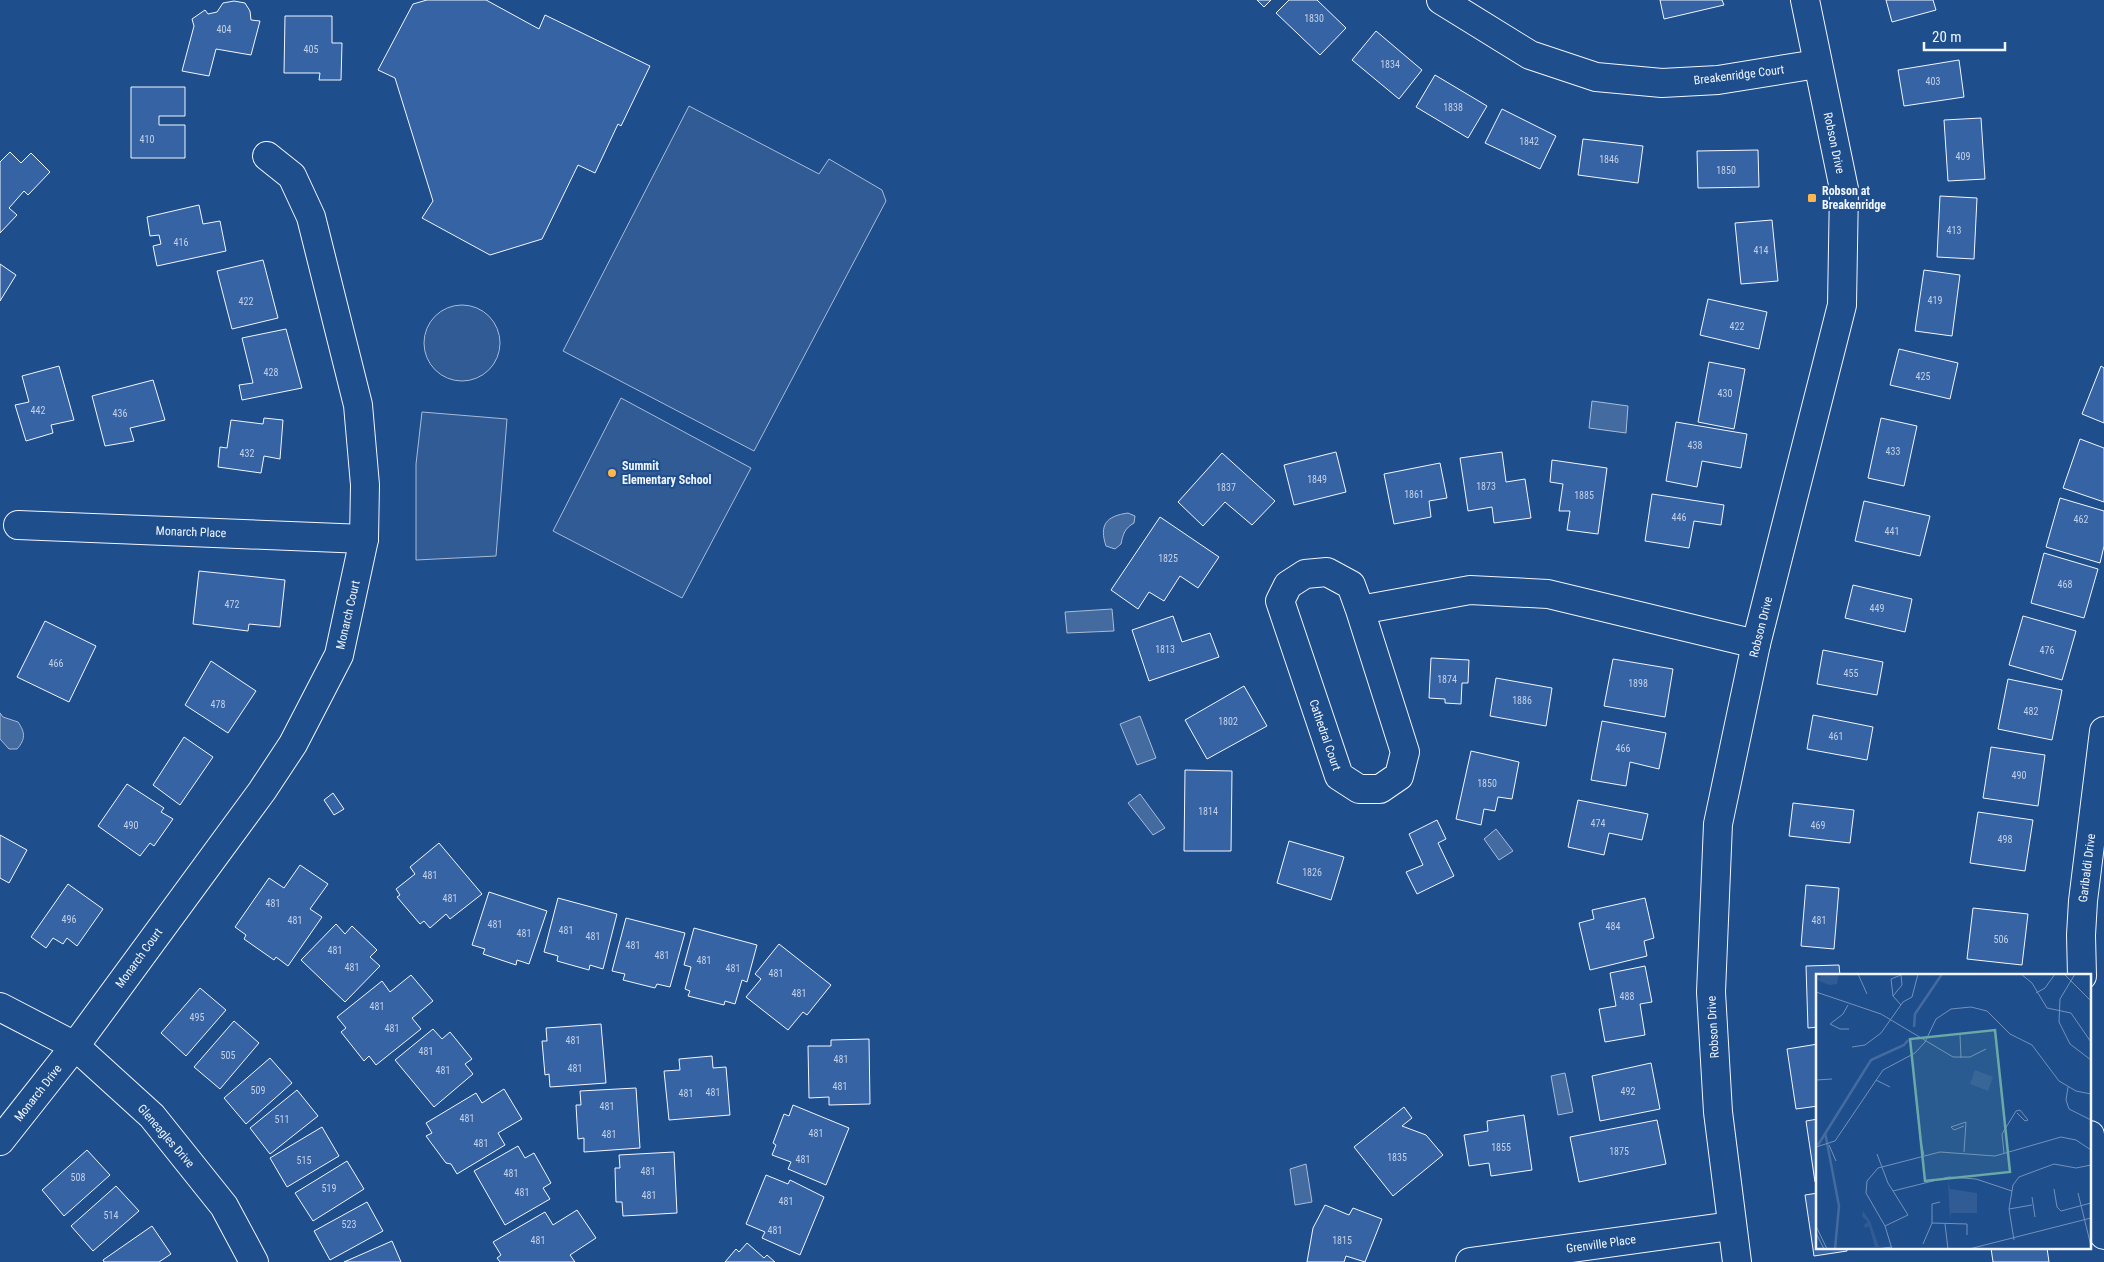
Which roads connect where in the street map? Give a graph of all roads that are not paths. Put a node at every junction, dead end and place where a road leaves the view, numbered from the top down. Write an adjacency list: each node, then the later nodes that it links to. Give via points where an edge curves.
1 (1441, 0): 3 (street, Breakenridge Court, via 1530,55 1596,77 1662,83 1718,80)
2 (1805, 0): 3 (street, Robson Drive)
3 (1817, 64): 8 (street, Robson Drive, via 1844,189 1842,305)
4 (267, 156): 6 (street, Monarch Court, via 292,176 311,217 358,404 365,485)
5 (18, 524): 6 (street, Monarch Place)
6 (364, 539): 12 (street, Monarch Court, via 339,655 293,744)
7 (1360, 610): 7 (street, Cathedral Court, via 1405,752 1399,776 1380,789 1359,789 1339,776 1280,601 1288,585 1305,574 1327,572 1351,585); 8 (street, via 1470,590 1548,594)
8 (1756, 644): 15 (street, Robson Drive, via 1718,824 1711,992 1718,1112)
9 (2104, 731): 10 (street, Garibaldi Drive, via 2082,901)
10 (2082, 974)
11 (0, 1006): 12 (street, Gleneagles Drive)
12 (75, 1046): 13 (street, Monarch Drive); 17 (street, Gleneagles Drive, via 152,1116 224,1206)
13 (0, 1141)
14 (2092, 1149): 16 (street)
15 (1731, 1226): 18 (street, Grenville Place); 19 (street, Robson Drive)
16 (2104, 1235)
17 (254, 1262)
18 (1470, 1262)
19 (1737, 1262)

